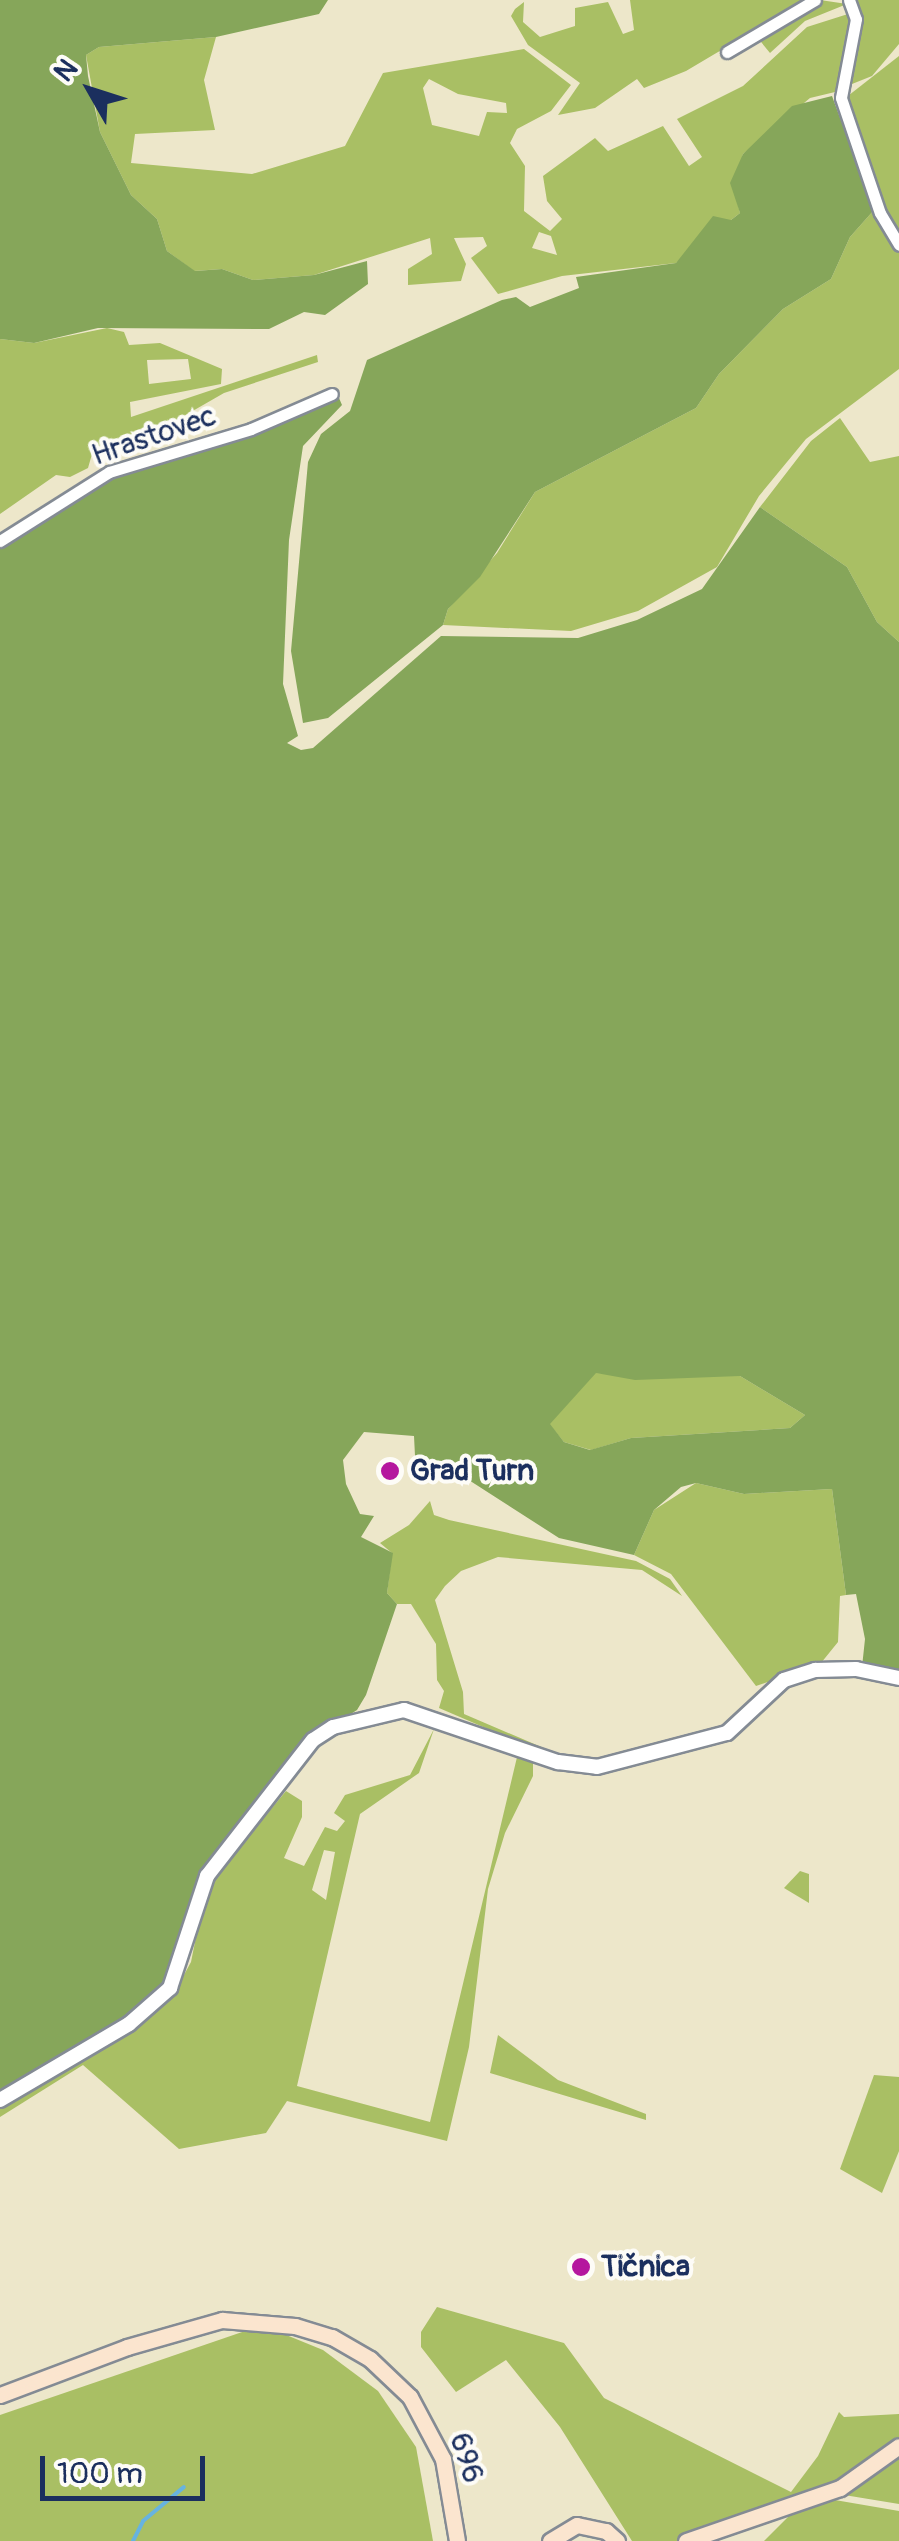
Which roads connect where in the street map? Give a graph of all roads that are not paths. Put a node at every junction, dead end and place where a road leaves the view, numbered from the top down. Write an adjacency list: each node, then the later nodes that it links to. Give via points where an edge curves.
1 (815, 0): 3 (street)
2 (849, 0): 4 (street, via 856,19 840,98 880,213)
3 (727, 52)
4 (899, 245)
5 (332, 394): 6 (street, Hrastovec, via 252,429 109,472)
6 (0, 540)
7 (899, 1678): 8 (street, via 815,1670 784,1680 727,1733 597,1767 558,1762 404,1710 333,1727 313,1740 207,1876 170,1988 129,2024)
8 (0, 2100)
9 (0, 2395): 11 (main road, 696 / 696, via 222,2320 295,2326 332,2337 370,2359 410,2397 444,2460)
10 (899, 2446): 14 (main road, via 840,2488)
11 (457, 2541)
12 (550, 2541): 13 (main road, via 577,2526)
13 (618, 2541)
14 (686, 2541)

